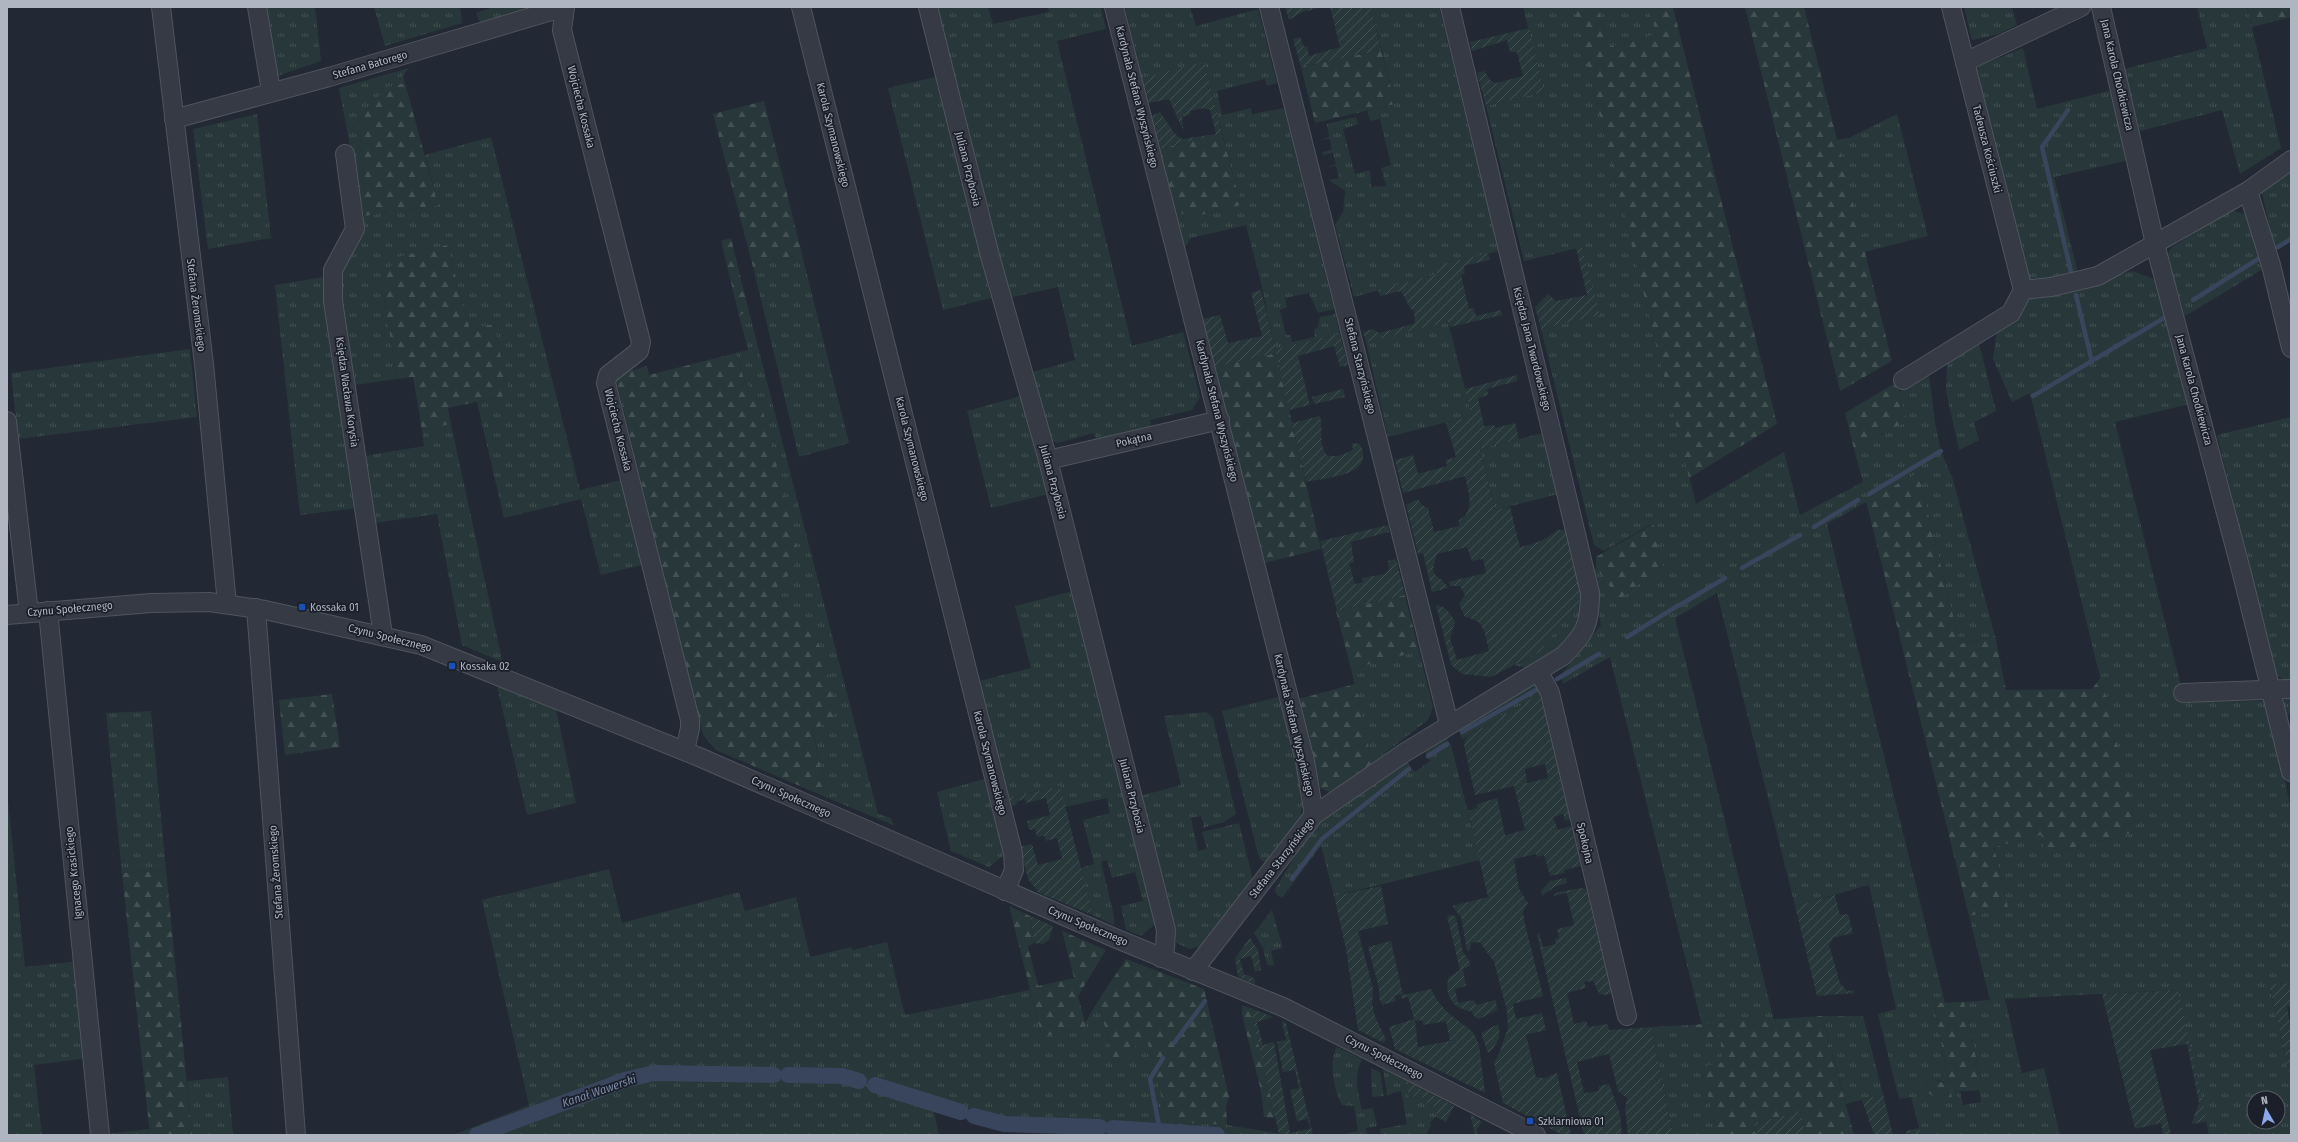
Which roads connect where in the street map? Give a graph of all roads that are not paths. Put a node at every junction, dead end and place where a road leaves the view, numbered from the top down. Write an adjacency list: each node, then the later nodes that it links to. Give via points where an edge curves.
1 (161, 7): 14 (street, Stefana Żeromskiego)
2 (257, 7): 13 (street)
3 (565, 7): 13 (street, Stefana Batorego, via 329,77); 36 (street, Wojciecha Kossaka, via 562,30 641,342 639,351 608,375 606,383 690,720)
4 (801, 7): 39 (street, Karola Szymanowskiego, via 1013,853 1014,870)
5 (928, 7): 24 (street, Juliana Przybosia, via 990,256)
6 (1114, 7): 22 (street, Kardynała Stefana Wyszyńskiego)
7 (1269, 7): 35 (street, Stefana Starzyńskiego)
8 (1450, 7): 31 (street, Księdza Jana Twardowskiego, via 1590,593 1590,615 1581,637 1563,656)
9 (1951, 7): 12 (street, Tadeusza Kościuszki)
10 (2081, 7): 12 (street)
11 (2101, 7): 18 (street, Jana Karola Chodkiewicza)
12 (1965, 62): 19 (street, Tadeusza Kościuszki)
13 (271, 91): 14 (street, Stefana Batorego)
14 (174, 119): 25 (street, Stefana Żeromskiego, via 204,364)
15 (345, 154): 30 (street, Księdza Wacława Korysia, via 355,229 333,270 333,301)
16 (2291, 160): 17 (street)
17 (2248, 191): 18 (street); 20 (street, via 2271,265)
18 (2155, 244): 19 (street, via 2098,276 2051,287); 32 (street, Jana Karola Chodkiewicza)
19 (2023, 290): 21 (street, via 2010,313)
20 (2291, 348)
21 (1903, 380)
22 (1220, 420): 24 (street, Pokątna); 38 (street, Kardynała Stefana Wyszyńskiego, via 1305,761)
23 (7, 421): 28 (street)
24 (1048, 460): 40 (street, Juliana Przybosia, via 1166,930 1165,948)
25 (227, 604): 26 (street, Czynu Społecznego); 27 (street, Czynu Społecznego, via 151,603)
26 (256, 608): 30 (street, Czynu Społecznego); 44 (street, Stefana Żeromskiego)
27 (48, 611): 28 (street, Czynu Społecznego); 43 (street, Ignacego Krasickiego)
28 (29, 613): 29 (street, Czynu Społecznego)
29 (7, 615)
30 (383, 635): 36 (street, Czynu Społecznego, via 440,652)
31 (1539, 672): 35 (street, Stefana Starzyńskiego); 42 (street, Spokojna, via 1550,693)
32 (2271, 690): 33 (street); 34 (street); 37 (street, Jana Karola Chodkiewicza)
33 (2291, 690)
34 (2183, 693)
35 (1449, 724): 38 (street, Stefana Starzyńskiego)
36 (685, 751): 39 (street, Czynu Społecznego)
37 (2291, 772)
38 (1314, 815): 41 (street, Stefana Starzyńskiego)
39 (1005, 890): 40 (street, Czynu Społecznego)
40 (1161, 958): 41 (street, Czynu Społecznego)
41 (1193, 971): 45 (street, Czynu Społecznego, via 1283,1007)
42 (1627, 1016)
43 (100, 1135)
44 (296, 1135)
45 (1536, 1135)

